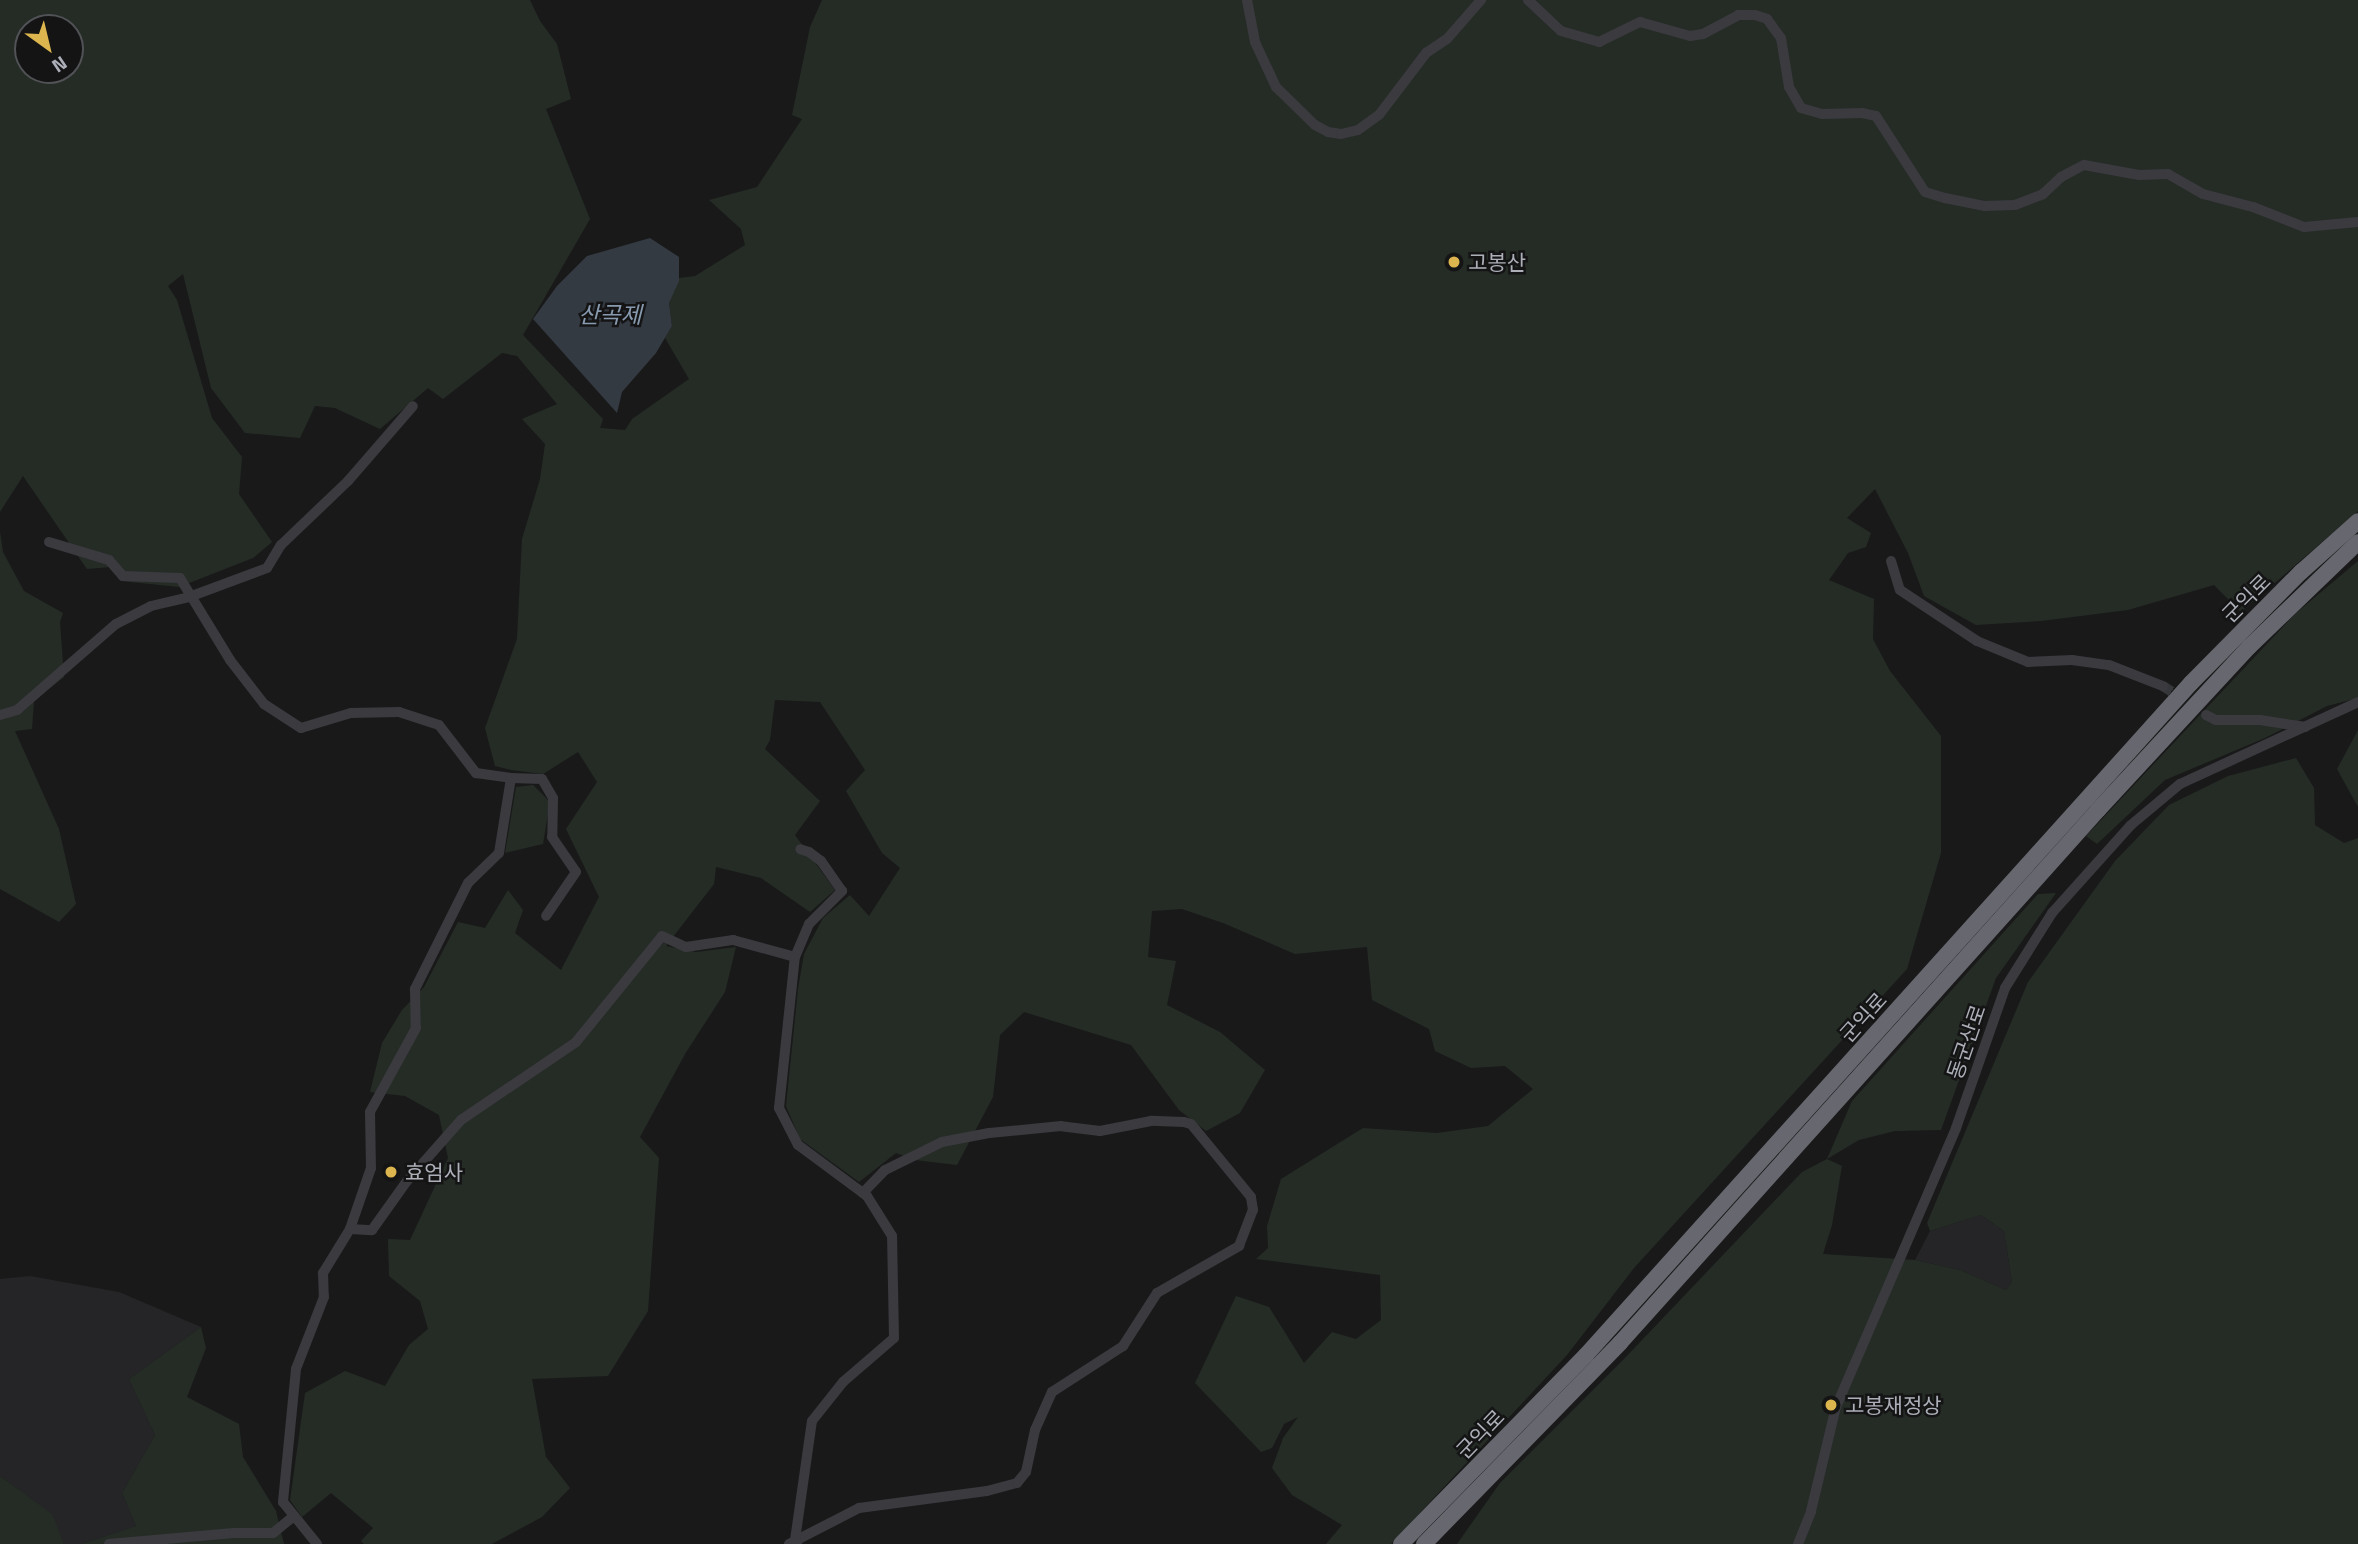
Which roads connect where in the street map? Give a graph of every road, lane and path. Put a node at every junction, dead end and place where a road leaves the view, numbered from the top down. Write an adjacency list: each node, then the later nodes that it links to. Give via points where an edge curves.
1 (1247, 0): 2 (street, via 1255,42 1276,87 1315,125 1341,134 1358,130 1379,115 1426,54 1447,39)
2 (1481, 0)
3 (1528, 0): 4 (street, via 1561,31 1599,42 1640,22 1690,37 1738,15 1767,19 1781,38 1789,87 1801,108 1822,114 1876,116 1925,192 1945,198 1985,206 2015,205 2043,194 2084,165 2128,174 2168,174 2203,194 2304,227)
4 (2358, 222)
5 (413, 406): 10 (street, via 348,481 281,545 267,568)
6 (2358, 521): 26 (highway, 군익로, via 2192,683 1586,1354)
7 (49, 542): 10 (street, via 109,560 123,576 180,578)
8 (2358, 542): 27 (highway, 군익로, via 2249,647 1620,1343)
9 (1891, 561): 11 (street, via 1900,590 1977,641 2028,662 2072,660 2109,665)
10 (189, 597): 13 (street, via 151,607 116,624 17,710); 16 (street, via 264,704 301,728 351,713 400,712 439,725 476,773)
11 (2163, 686)
12 (2358, 702): 15 (street, 동군산로)
13 (0, 715)
14 (2206, 715): 15 (street, via 2216,720)
15 (2305, 727): 28 (street, 동군산로, via 2180,784 2123,834 2052,914 2025,954 2005,988 1956,1128 1836,1407 1811,1511)
16 (511, 778): 18 (street, via 542,779 553,798 552,837 576,872); 21 (street, via 499,853 468,883 415,989 416,1028 370,1112 371,1168)
17 (800, 849): 19 (street, via 821,861 842,891 809,925)
18 (547, 916)
19 (795, 957): 20 (street, via 779,1108 798,1145); 21 (street, via 733,940 686,947 662,936 576,1042 461,1120 407,1181 372,1230)
20 (863, 1192): 23 (street, via 892,1236 894,1338 843,1382 812,1421); 23 (street, via 885,1170 942,1142 1061,1126 1100,1131 1151,1121 1184,1122 1191,1124 1251,1197 1253,1210 1239,1246 1157,1293 1124,1346 1052,1392 1035,1430 1026,1472 1017,1483 859,1508)
21 (350, 1229): 22 (street, via 323,1273 324,1297 296,1368 283,1502)
22 (295, 1516): 24 (street, via 273,1533); 25 (street)
23 (794, 1543)
24 (109, 1544)
25 (317, 1544)
26 (1401, 1544)
27 (1424, 1544)
28 (1798, 1544)

